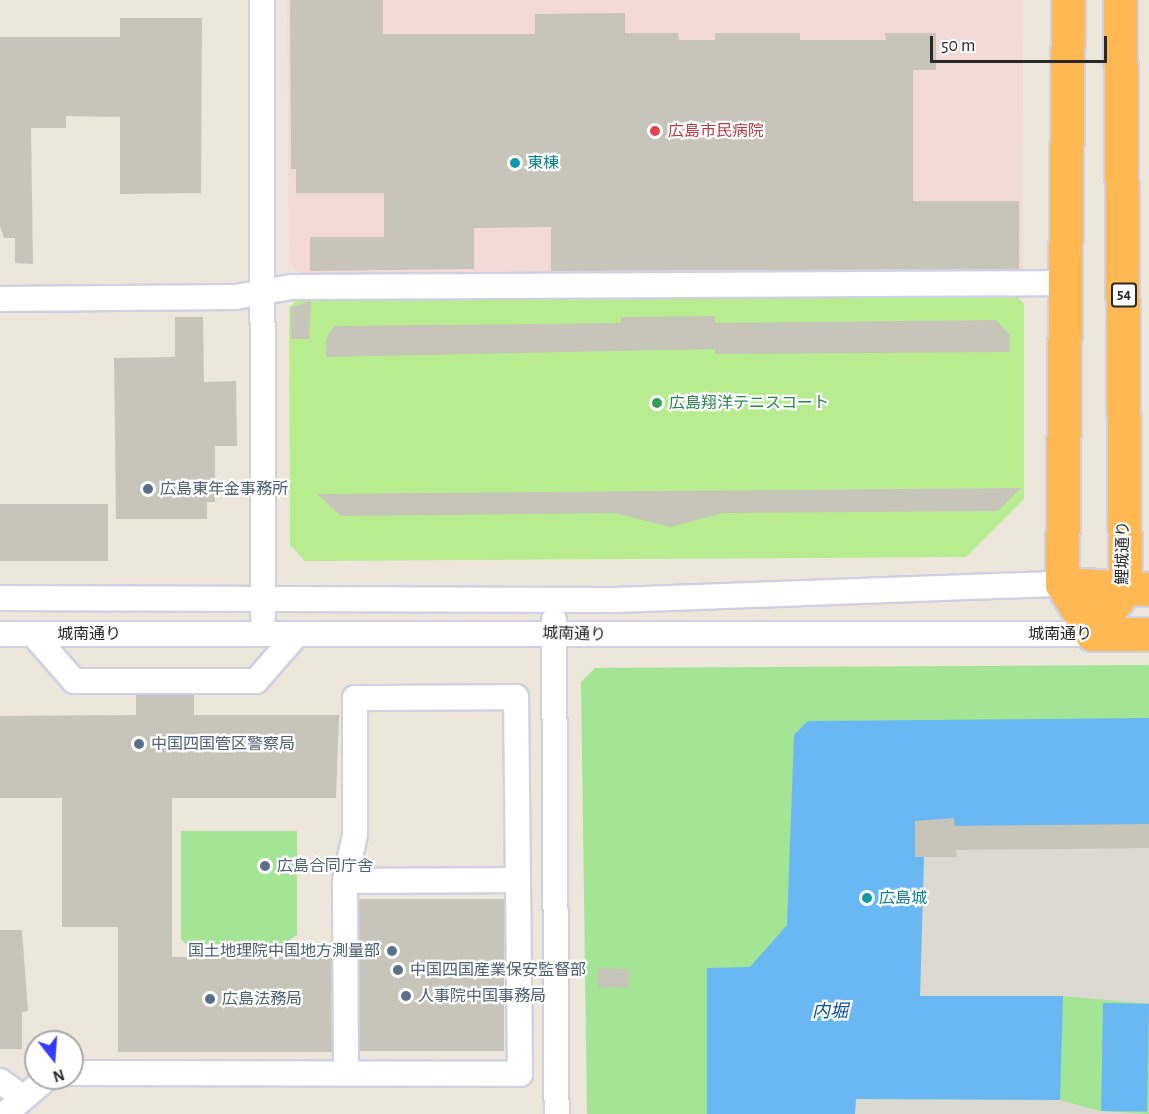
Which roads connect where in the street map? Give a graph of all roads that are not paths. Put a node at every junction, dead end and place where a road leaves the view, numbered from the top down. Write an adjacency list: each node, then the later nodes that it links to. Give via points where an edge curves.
1 (262, 0): 5 (street)
2 (1068, 0): 4 (highway)
3 (1120, 0): 8 (highway, 鯉城通り / 54)
4 (1068, 284): 5 (street, via 303,287); 7 (highway)
5 (262, 292): 6 (street); 10 (street)
6 (0, 299)
7 (1062, 584): 8 (highway); 11 (street, 城南通り); 17 (highway)
8 (1137, 589): 17 (highway, 鯉城通り)
9 (0, 598): 10 (street, 城南通り)
10 (264, 600): 11 (street, 城南通り); 14 (street)
11 (553, 600): 16 (street)
12 (0, 634): 13 (street, 城南通り)
13 (33, 634): 14 (street, 城南通り); 15 (street, via 74,681 256,681)
14 (263, 634): 15 (street, 城南通り)
15 (297, 634): 16 (street, 城南通り)
16 (554, 634): 17 (street, 城南通り); 27 (street)
17 (1092, 634): 18 (highway, 城南通り)
18 (1149, 634)
19 (516, 880): 20 (street); 20 (street, via 516,697 355,698 355,835); 22 (street, via 520,1074)
20 (345, 881): 22 (street)
21 (84, 1073): 22 (street)
22 (346, 1073)
23 (0, 1081): 25 (street)
24 (31, 1090): 25 (street)
25 (22, 1097): 26 (street)
26 (5, 1114)
27 (557, 1114)

